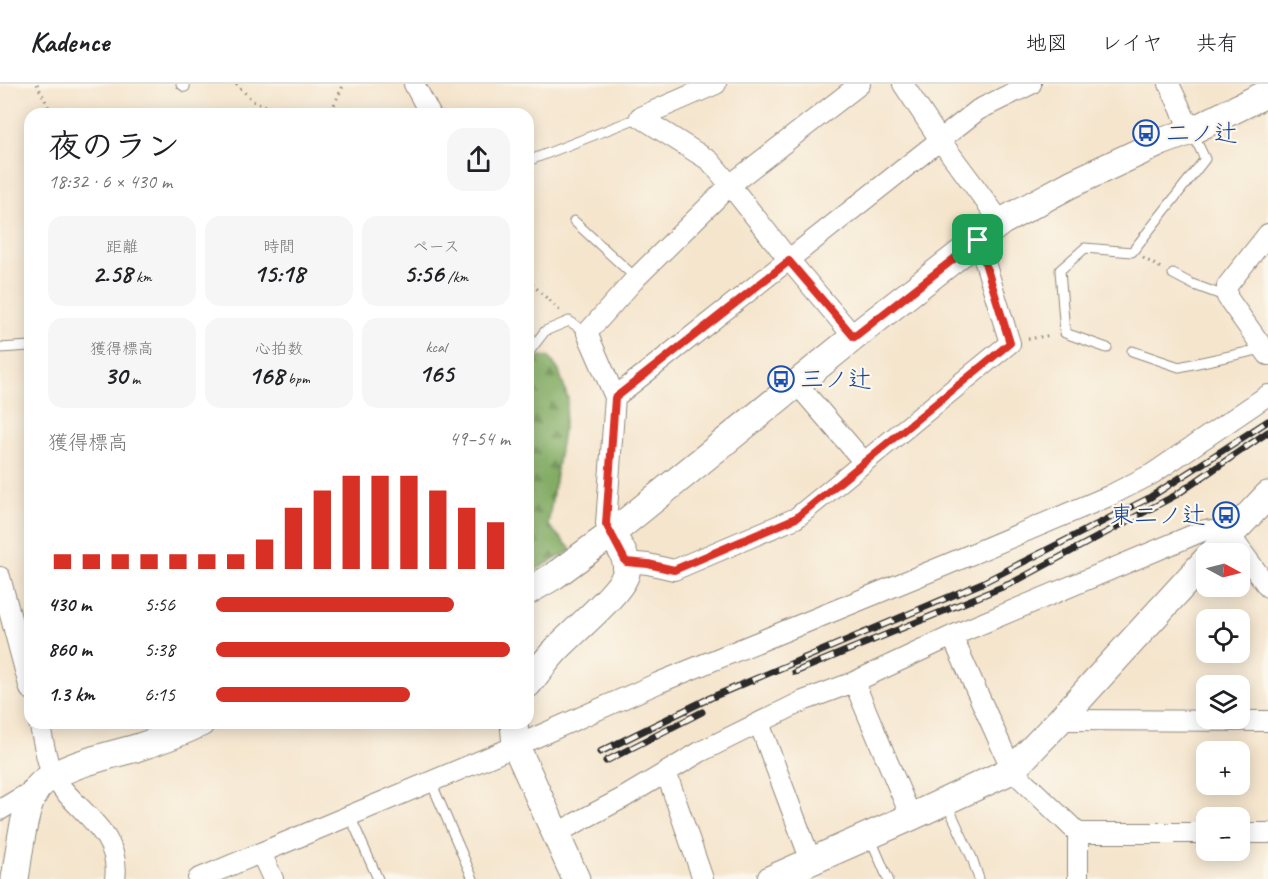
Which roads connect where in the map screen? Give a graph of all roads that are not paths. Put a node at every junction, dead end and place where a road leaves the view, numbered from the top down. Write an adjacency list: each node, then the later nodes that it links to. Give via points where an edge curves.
1 (414, 84): 8 (street)
2 (713, 84): 9 (street)
3 (860, 84): 13 (street)
4 (903, 84): 11 (street)
5 (1031, 84): 11 (street, via 978,110)
6 (1169, 84): 10 (street)
7 (1268, 93): 10 (street)
8 (427, 108)
9 (640, 117): 12 (lane); 13 (street, via 710,161)
10 (1191, 131): 15 (street, via 1071,184); 27 (lane, via 1205,159 1132,252 1085,248 1060,270 1065,333)
11 (940, 140): 15 (street); 18 (street)
12 (534, 159)
13 (730, 185): 18 (street); 20 (street)
14 (574, 221): 20 (lane)
15 (1001, 222): 17 (street)
16 (1268, 234): 21 (street, via 1227,286)
17 (978, 240): 23 (street); 33 (street, via 1010,343)
18 (789, 261): 23 (street); 32 (street)
19 (1173, 274): 21 (lane)
20 (636, 278): 22 (street)
21 (1227, 297): 29 (street)
22 (587, 333): 24 (lane, via 569,321 545,331); 32 (street)
23 (854, 337): 30 (street)
24 (534, 345)
25 (24, 346): 26 (lane)
26 (0, 348)
27 (1107, 348)
28 (1132, 351): 29 (lane, via 1179,367)
29 (1265, 352)
30 (797, 384): 33 (street); 35 (street)
31 (1268, 395): 52 (street, via 1152,474 1109,496 658,683)
32 (615, 398): 35 (street, via 606,524)
33 (864, 462): 38 (street, via 796,518 674,570)
34 (1268, 495): 37 (street)
35 (611, 534): 38 (street); 43 (street)
36 (1219, 543): 45 (street, via 1205,530)
37 (1221, 543)
38 (626, 562): 47 (street, via 626,574 618,587)
39 (1196, 571): 49 (street)
40 (1250, 571): 42 (street)
41 (0, 577): 44 (street)
42 (1268, 587)
43 (534, 588)
44 (3, 599): 46 (street)
45 (952, 636): 48 (street); 56 (street)
46 (24, 669)
47 (534, 677)
48 (854, 682): 51 (street); 63 (street)
49 (1060, 720): 50 (street); 56 (street)
50 (1268, 721)
51 (759, 723): 57 (street); 71 (street)
52 (534, 727)
53 (40, 729): 58 (street)
54 (185, 729): 58 (street, via 81,764)
55 (515, 734): 59 (street); 68 (street)
56 (1011, 770): 60 (street); 64 (street)
57 (666, 772): 68 (street); 79 (street)
58 (45, 782): 61 (street); 72 (street, via 30,804); 73 (street, via 105,835 114,854)
59 (431, 782): 62 (street); 77 (lane)
60 (946, 801): 63 (street); 82 (lane)
61 (0, 810)
62 (350, 816): 70 (street); 76 (lane)
63 (911, 817): 69 (street)
64 (1078, 832): 65 (street); 83 (street)
65 (1196, 833)
66 (1250, 833): 67 (street)
67 (1268, 833)
68 (555, 834): 78 (street)
69 (869, 835): 71 (street); 81 (lane)
70 (261, 853): 74 (street); 75 (street)
71 (811, 861): 80 (street)
72 (15, 879)
73 (115, 879)
74 (198, 879)
75 (273, 879)
76 (378, 879)
77 (473, 879)
78 (576, 879)
79 (703, 879)
80 (771, 879)
81 (888, 879)
82 (979, 879)
83 (1078, 879)

